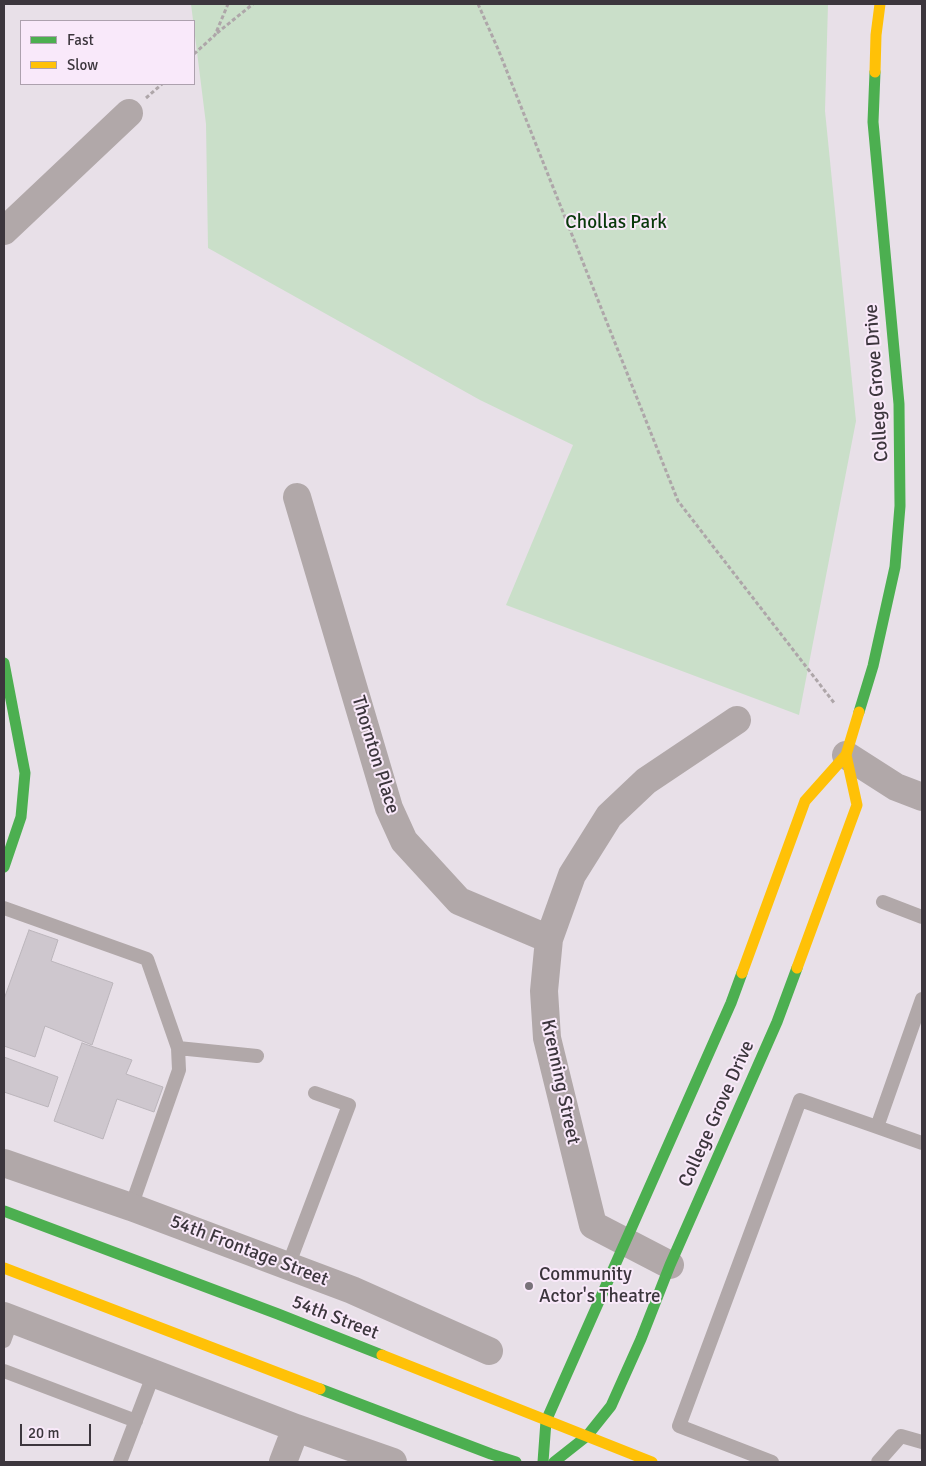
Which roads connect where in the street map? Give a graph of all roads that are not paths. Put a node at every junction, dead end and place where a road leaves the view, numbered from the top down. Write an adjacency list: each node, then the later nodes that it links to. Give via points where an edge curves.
1 (880, 4): 8 (main road, College Grove Drive, via 873,122 899,404 900,506 895,567 873,666)
2 (129, 113): 3 (street)
3 (4, 231)
4 (296, 497): 14 (street, Thornton Place, via 389,808 404,841 459,901)
5 (4, 663): 7 (main road)
6 (737, 720): 14 (street, Krenning Street, via 646,781 610,816 572,875)
7 (11, 734): 10 (main road, via 25,773 21,817)
8 (846, 755): 9 (street, via 896,787); 24 (main road, College Grove Drive, via 805,801 731,1003); 25 (main road, College Grove Drive, via 857,804 777,1022)
9 (922, 797)
10 (4, 867)
11 (883, 902): 13 (lane)
12 (4, 908): 16 (lane, via 147,959)
13 (922, 917)
14 (549, 939): 24 (street, Krenning Street, via 544,992 547,1038 593,1224)
15 (922, 999): 19 (lane)
16 (178, 1048): 17 (lane); 22 (lane, via 179,1070)
17 (257, 1056)
18 (315, 1093): 26 (lane, via 349,1105)
19 (877, 1127): 20 (lane); 44 (lane, via 800,1100 678,1426)
20 (922, 1143)
21 (4, 1163): 22 (street, 54th Frontage Street)
22 (131, 1207): 26 (street, 54th Frontage Street)
23 (4, 1211): 32 (main road, 54th Street)
24 (626, 1242): 25 (street, Krenning Street); 32 (main road, College Grove Drive)
25 (670, 1265): 35 (main road, College Grove Drive, via 611,1406)
26 (288, 1266): 29 (street, 54th Frontage Street, via 352,1290)
27 (4, 1268): 40 (main road)
28 (6, 1325): 31 (street)
29 (489, 1351)
30 (4, 1371): 33 (lane)
31 (154, 1373): 33 (lane); 34 (street)
32 (546, 1420): 35 (main road, 54th Street); 41 (main road, College Grove Drive)
33 (136, 1421): 37 (lane)
34 (296, 1428): 38 (street); 39 (street)
35 (587, 1436): 42 (main road, College Grove Drive); 43 (main road, 54th Street)
36 (922, 1442): 45 (lane, via 901,1436)
37 (120, 1462)
38 (283, 1462)
39 (393, 1462)
40 (516, 1462)
41 (543, 1462)
42 (554, 1462)
43 (652, 1462)
44 (772, 1462)
45 (878, 1462)

